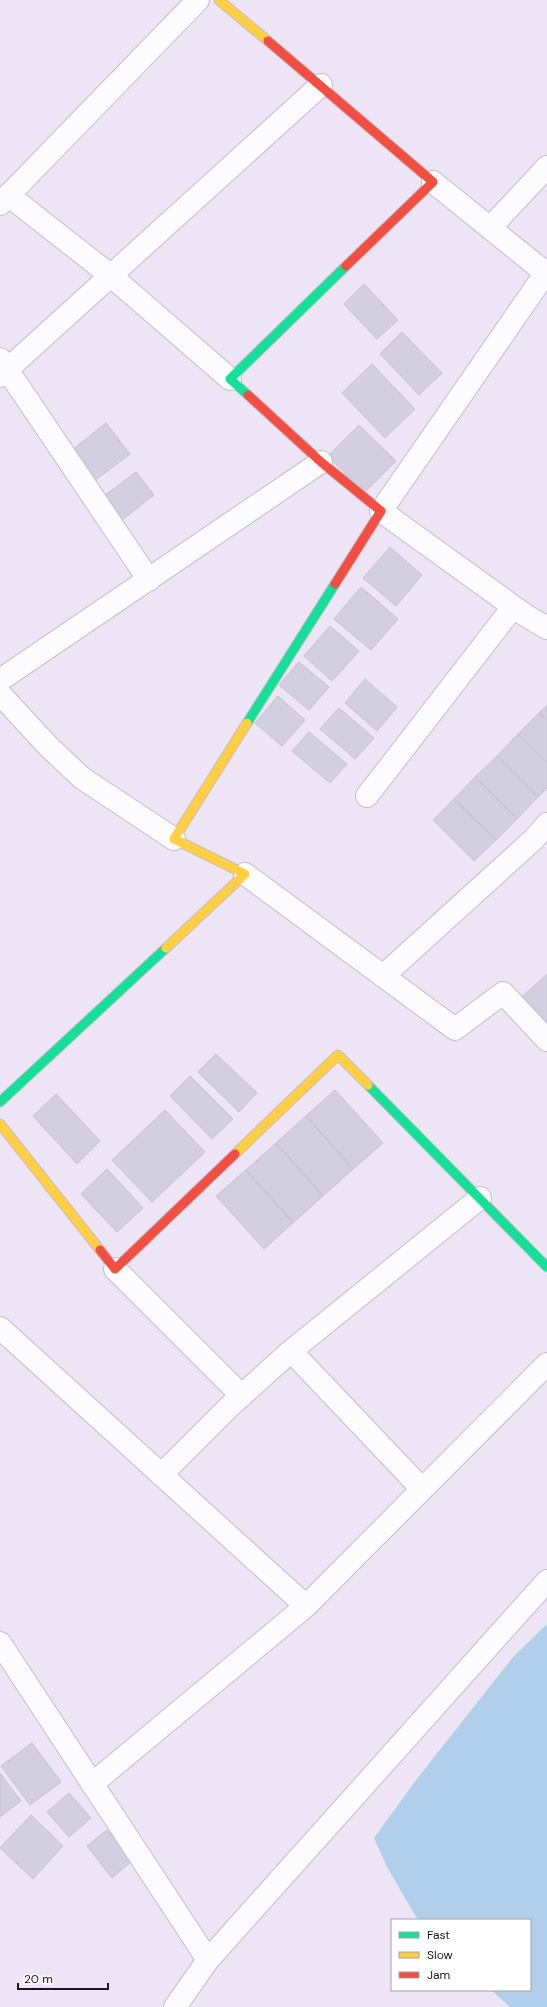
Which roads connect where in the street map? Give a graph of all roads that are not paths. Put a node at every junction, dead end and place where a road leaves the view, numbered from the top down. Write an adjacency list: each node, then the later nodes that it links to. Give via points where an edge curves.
1 (198, 0): 6 (street)
2 (219, 0): 3 (street)
3 (321, 85): 5 (street); 9 (street)
4 (547, 167): 7 (street)
5 (433, 182): 7 (street); 11 (street)
6 (4, 200): 9 (street)
7 (490, 228): 8 (street)
8 (546, 273): 13 (street)
9 (110, 275): 10 (street); 11 (street)
10 (3, 368): 14 (street)
11 (230, 379): 12 (street)
12 (321, 462): 13 (street); 14 (street)
13 (381, 511): 15 (street); 21 (street)
14 (148, 580): 17 (street)
15 (512, 607): 16 (street); 19 (street)
16 (547, 628)
17 (0, 680)
18 (0, 694): 21 (street, via 82,778)
19 (367, 796)
20 (547, 824): 23 (street, via 534,839)
21 (174, 838): 22 (street)
22 (245, 874): 23 (street); 25 (street)
23 (383, 976): 24 (street, via 455,1029 503,993)
24 (547, 1040)
25 (0, 1102)
26 (0, 1124): 29 (street)
27 (480, 1198): 28 (street); 29 (street, via 338,1055); 31 (street)
28 (547, 1267)
29 (115, 1269): 33 (street)
30 (0, 1328): 34 (street)
31 (291, 1351): 33 (street); 35 (street)
32 (547, 1364): 35 (street)
33 (242, 1396): 34 (street)
34 (161, 1475): 37 (street)
35 (422, 1489): 37 (street)
36 (547, 1581): 40 (street)
37 (306, 1606): 39 (street)
38 (0, 1643): 39 (street)
39 (92, 1784): 40 (street)
40 (208, 1960): 41 (street)
41 (175, 2007)

